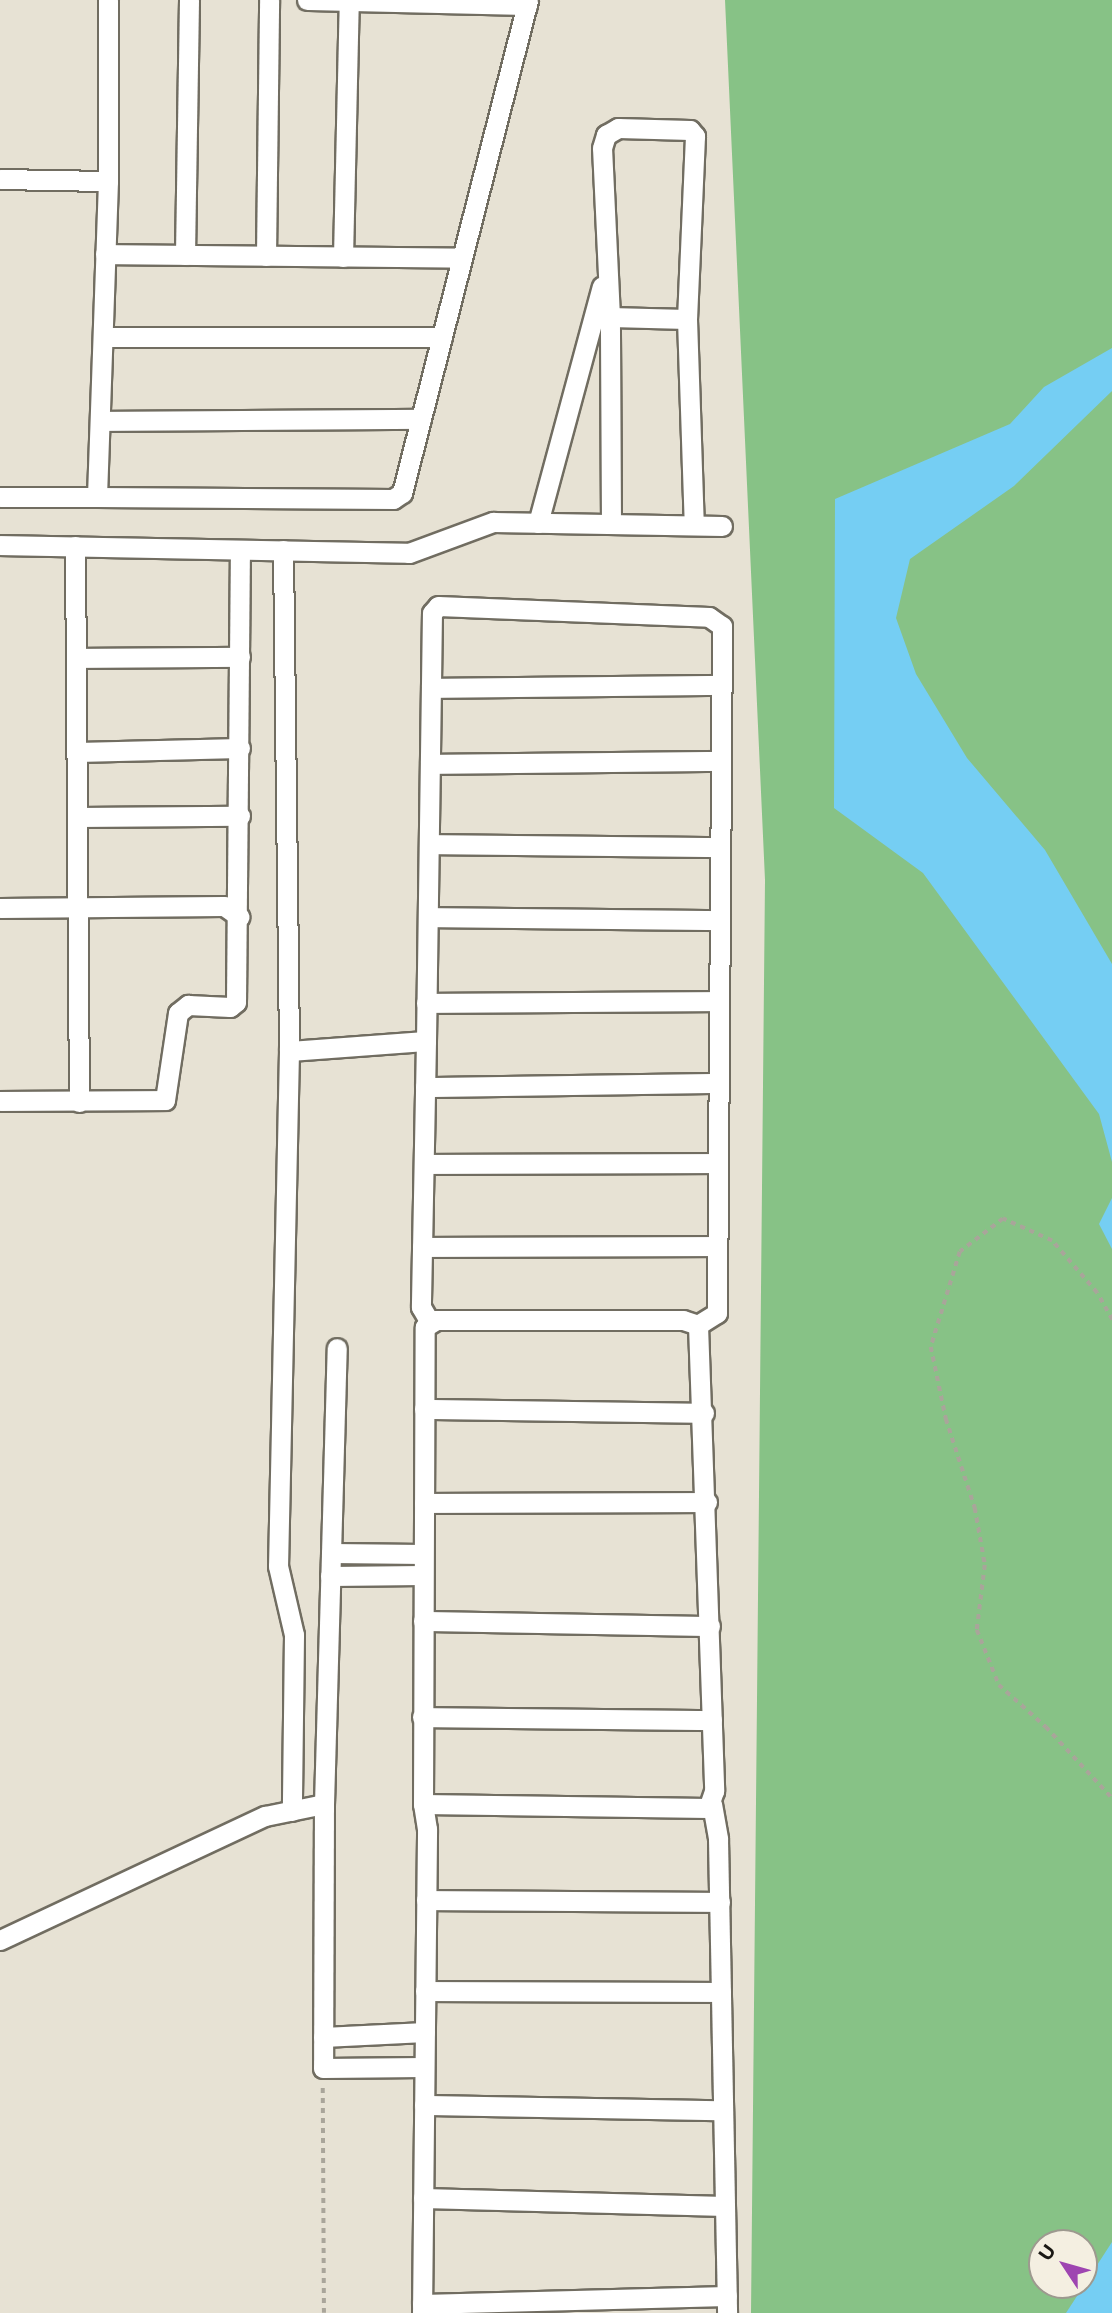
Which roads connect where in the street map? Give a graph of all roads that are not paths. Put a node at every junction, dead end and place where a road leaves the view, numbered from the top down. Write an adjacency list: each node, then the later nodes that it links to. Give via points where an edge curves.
1 (108, 0): 8 (street)
2 (189, 0): 10 (street)
3 (270, 0): 11 (street)
4 (307, 0): 5 (street)
5 (349, 1): 6 (street); 12 (street)
6 (528, 3): 13 (street)
7 (0, 179): 8 (street)
8 (108, 181): 9 (street)
9 (105, 254): 10 (street); 17 (street)
10 (185, 255): 11 (street)
11 (266, 256): 12 (street)
12 (343, 257): 13 (street)
13 (462, 258): 18 (street)
14 (605, 275): 15 (street); 16 (street, via 602,148 606,135 618,128 693,132); 23 (street)
15 (610, 317): 16 (street); 24 (street)
16 (687, 319): 25 (street)
17 (103, 337): 18 (street); 20 (street)
18 (442, 337): 19 (street)
19 (421, 419): 20 (street); 22 (street, via 402,493 393,499)
20 (100, 421): 22 (street)
21 (0, 497): 22 (street)
22 (97, 497)
23 (538, 523): 24 (street); 30 (street, via 494,522 409,553)
24 (611, 524): 25 (street)
25 (695, 525): 26 (street)
26 (722, 526)
27 (0, 545): 28 (street)
28 (75, 546): 29 (street); 32 (street)
29 (240, 550): 30 (street); 31 (street)
30 (283, 551): 51 (street)
31 (240, 657): 32 (street); 35 (street)
32 (77, 658): 36 (street)
33 (722, 685): 34 (street); 34 (street, via 722,626 709,617 438,606 432,613); 37 (street)
34 (431, 688): 38 (street)
35 (240, 748): 36 (street); 39 (street)
36 (78, 751): 40 (street)
37 (721, 761): 38 (street); 42 (street)
38 (430, 764): 41 (street)
39 (240, 816): 40 (street); 45 (street)
40 (78, 817): 43 (street)
41 (429, 844): 42 (street); 46 (street)
42 (720, 847): 47 (street)
43 (79, 907): 44 (street); 45 (street, via 224,906); 55 (street)
44 (0, 908)
45 (240, 916): 55 (street, via 236,1002 230,1007 188,1005 178,1013 170,1092 165,1100)
46 (428, 917): 47 (street); 49 (street)
47 (720, 920): 48 (street)
48 (719, 1001): 49 (street); 52 (street)
49 (426, 1003): 50 (street)
50 (426, 1041): 51 (street); 53 (street)
51 (289, 1051): 78 (street, via 278,1566 293,1635)
52 (719, 1083): 53 (street); 56 (street)
53 (425, 1087): 57 (street)
54 (0, 1101): 55 (street)
55 (79, 1102)
56 (718, 1163): 57 (street); 58 (street)
57 (424, 1164): 59 (street)
58 (717, 1246): 59 (street); 61 (street, via 717,1313)
59 (422, 1247): 60 (street, via 421,1307)
60 (429, 1321): 61 (street, via 683,1321); 63 (street)
61 (698, 1325): 64 (street)
62 (337, 1348): 67 (street)
63 (424, 1409): 64 (street); 66 (street)
64 (704, 1413): 65 (street)
65 (707, 1502): 66 (street); 72 (street)
66 (424, 1503): 68 (street)
67 (331, 1553): 68 (street); 70 (street)
68 (423, 1554): 69 (street)
69 (423, 1575): 70 (street); 71 (street)
70 (330, 1576): 75 (street)
71 (422, 1621): 72 (street); 73 (street)
72 (710, 1626): 74 (street)
73 (422, 1717): 74 (street); 76 (street)
74 (712, 1720): 77 (street)
75 (324, 1804): 78 (street); 85 (street)
76 (423, 1804): 77 (street, via 698,1809); 79 (street)
77 (712, 1804): 80 (street, via 719,1839)
78 (292, 1811): 81 (street, via 265,1816)
79 (426, 1900): 80 (street); 82 (street)
80 (720, 1902): 83 (street)
81 (0, 1940)
82 (425, 1991): 83 (street); 84 (street)
83 (721, 1992): 88 (street)
84 (425, 2032): 85 (street); 86 (street)
85 (323, 2036): 86 (street, via 323,2068)
86 (424, 2067): 87 (street)
87 (424, 2105): 88 (street); 89 (street)
88 (723, 2110): 90 (street)
89 (423, 2198): 90 (street); 92 (street)
90 (725, 2206): 91 (street)
91 (727, 2305): 92 (street)
92 (422, 2309)

